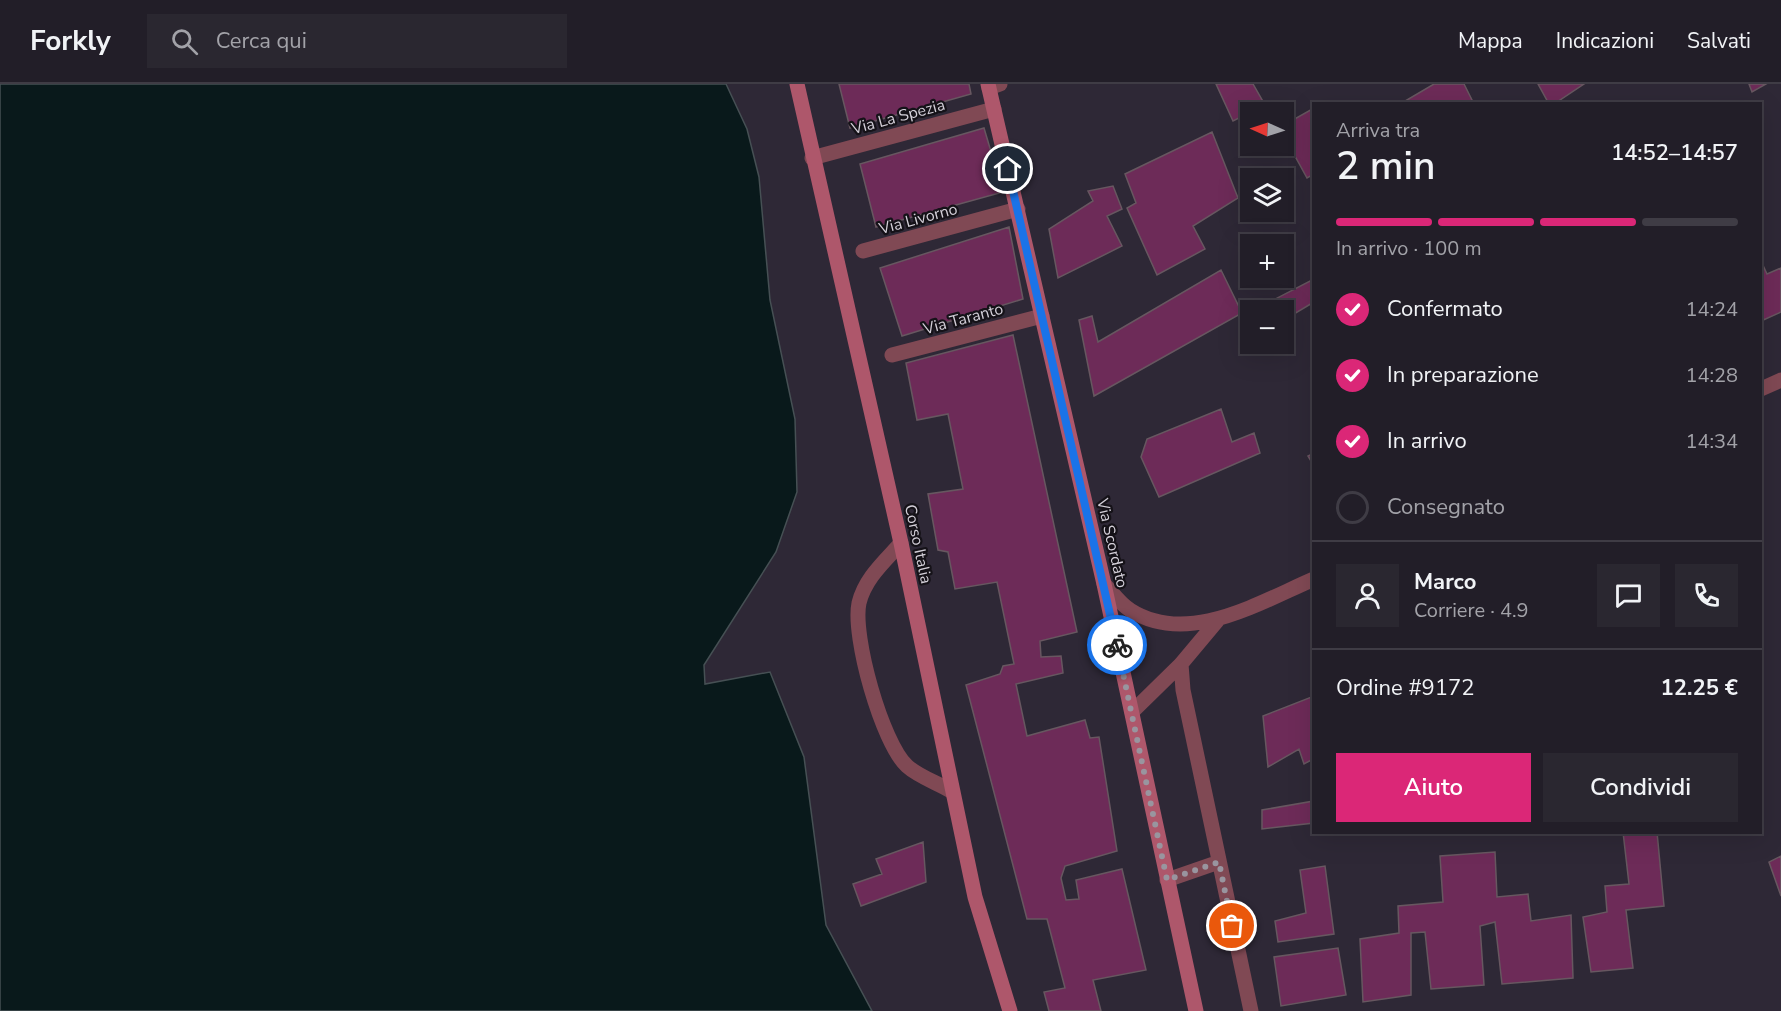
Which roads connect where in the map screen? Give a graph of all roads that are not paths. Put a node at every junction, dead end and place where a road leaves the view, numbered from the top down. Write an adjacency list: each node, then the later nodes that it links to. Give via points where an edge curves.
1 (797, 84): 4 (street, Corso Italia)
2 (992, 85): 3 (street, Via Scordato)
3 (994, 109): 4 (street, Via La Spezia); 5 (street, Via Scordato)
4 (812, 158): 11 (street, Corso Italia)
5 (1018, 209): 6 (street, Via Livorno); 7 (street, Via Scordato)
6 (863, 251)
7 (1042, 316): 8 (street, Via Taranto); 13 (street, Via Scordato)
8 (892, 355)
9 (1781, 380): 10 (street)
10 (1762, 389)
11 (901, 543): 17 (street, Corso Italia); 17 (street, via 872,575 859,603 860,641 879,716 891,740 907,766)
12 (1312, 580): 14 (street)
13 (1104, 584): 14 (street, via 1128,609 1149,620); 16 (street, Via Scordato)
14 (1217, 621): 15 (street)
15 (1181, 664): 16 (street); 18 (street)
16 (1132, 712): 19 (street, Via Scordato)
17 (951, 791): 20 (street, Corso Italia, via 975,897)
18 (1219, 862): 19 (street); 22 (street)
19 (1167, 880): 21 (street, Via Scordato)
20 (1010, 1011)
21 (1196, 1011)
22 (1251, 1011)

